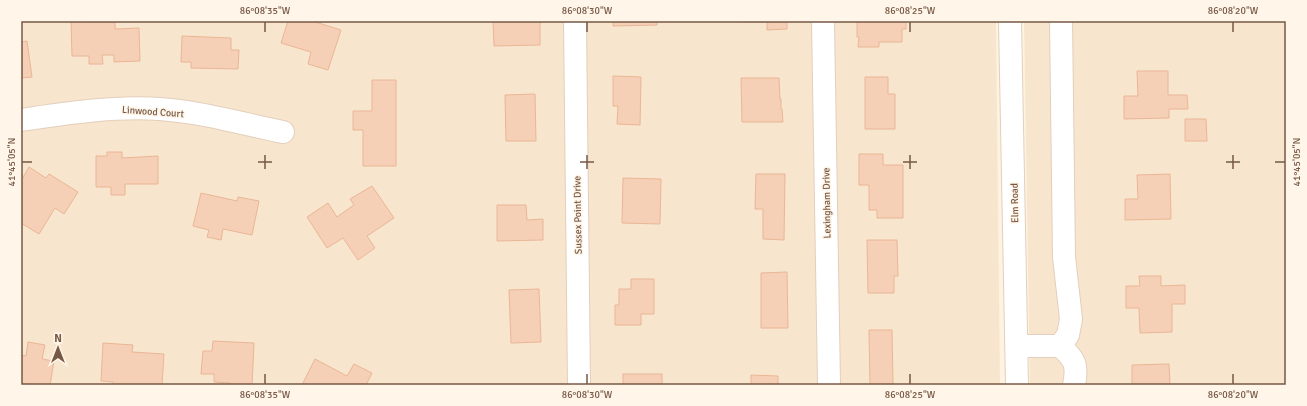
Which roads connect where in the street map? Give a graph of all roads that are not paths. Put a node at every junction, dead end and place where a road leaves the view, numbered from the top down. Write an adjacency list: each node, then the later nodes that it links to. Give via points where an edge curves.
1 (575, 21): 9 (street, Sussex Point Drive)
2 (823, 21): 10 (street, Lexingham Drive)
3 (1010, 21): 7 (street, Elm Road)
4 (1061, 21): 8 (street, via 1064,258 1071,319 1068,335)
5 (21, 120): 6 (street, Linwood Court, via 120,108 202,115)
6 (283, 132)
7 (1017, 346): 8 (street); 11 (street, Elm Road)
8 (1060, 346): 12 (street, via 1070,354 1075,364)
9 (579, 385)
10 (829, 385)
11 (1017, 385)
12 (1074, 385)

